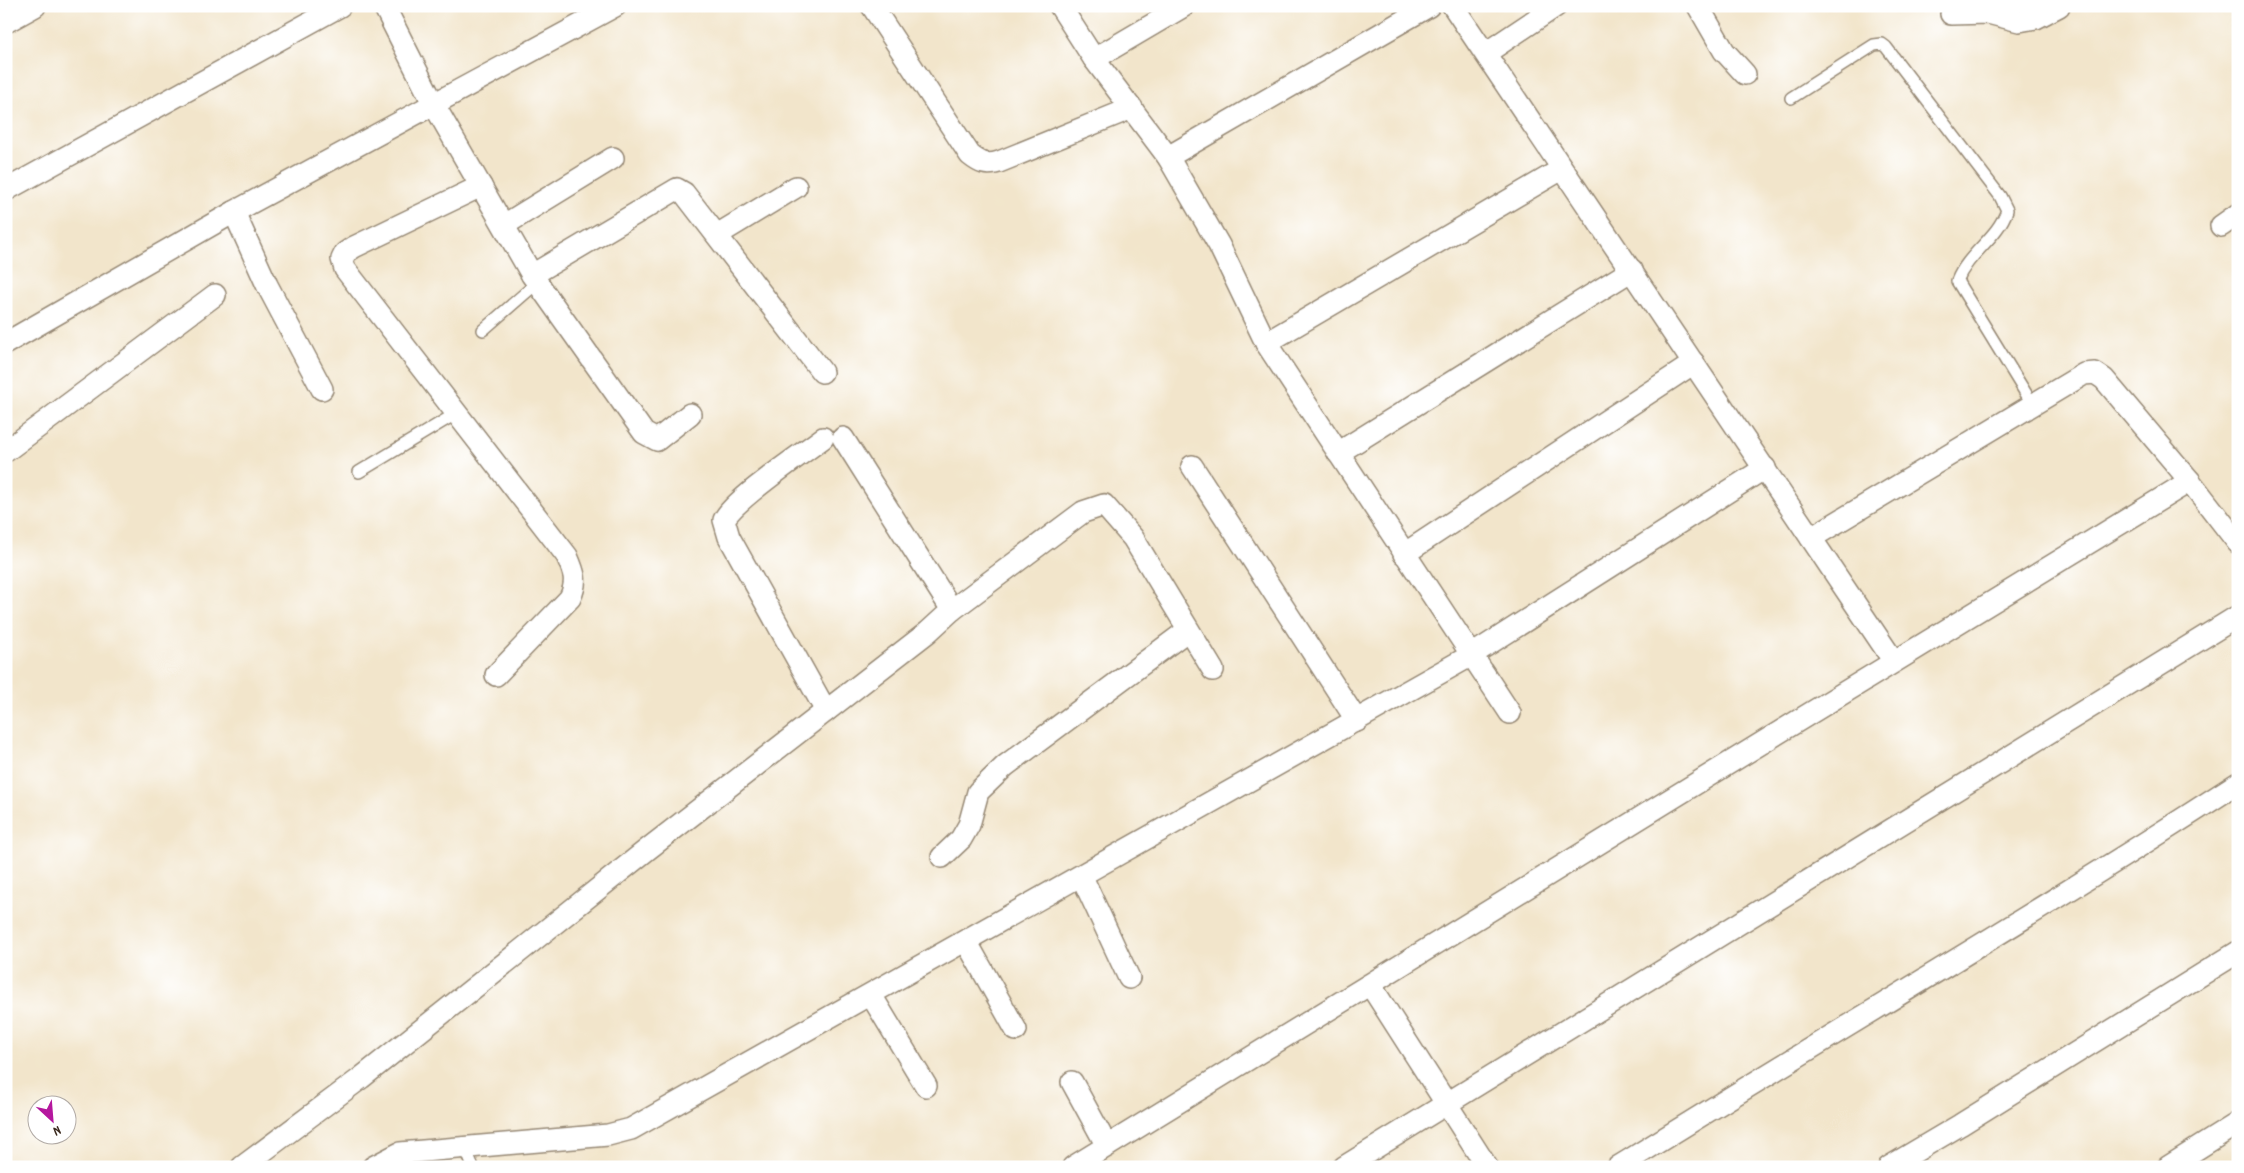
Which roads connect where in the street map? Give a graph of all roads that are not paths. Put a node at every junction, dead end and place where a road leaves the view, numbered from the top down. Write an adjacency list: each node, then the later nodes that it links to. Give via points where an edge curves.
1 (34, 6): 14 (street)
2 (340, 6): 26 (street)
3 (384, 6): 19 (street)
4 (615, 6): 19 (street)
5 (872, 6): 20 (street, via 970,155 979,162 988,165 999,162)
6 (1060, 6): 16 (street)
7 (1184, 6): 16 (street)
8 (1429, 6): 21 (street)
9 (1453, 6): 15 (street)
10 (1556, 6): 15 (street)
11 (1698, 6): 17 (street, via 1724,51)
12 (2060, 6): 13 (street, via 2019,22 1988,13)
13 (1951, 14)
14 (6, 22)
15 (1486, 53): 23 (street)
16 (1094, 59): 20 (street)
17 (1745, 74)
18 (1791, 98): 41 (lane, via 1874,45 1886,47 2000,196 2007,210 2004,220 1962,267 1957,281)
19 (433, 103): 24 (street); 27 (street)
20 (1132, 108): 21 (street)
21 (1168, 157): 37 (street, via 1219,245)
22 (612, 158): 29 (street)
23 (1562, 169): 32 (street); 37 (street)
24 (481, 186): 29 (street); 42 (street, via 354,247 342,259 346,269)
25 (796, 187): 31 (street)
26 (6, 190)
27 (234, 212): 36 (street); 40 (street, via 267,284)
28 (2238, 214): 30 (street)
29 (504, 225): 33 (street)
30 (2221, 226)
31 (717, 235): 33 (street, via 684,193 677,189); 39 (street)
32 (1632, 270): 38 (street); 45 (street)
33 (535, 278): 35 (lane); 43 (street, via 644,433 657,440)
34 (215, 295): 44 (street)
35 (483, 330)
36 (6, 343)
37 (1266, 343): 45 (street)
38 (1694, 363): 47 (street); 52 (street)
39 (822, 372)
40 (322, 389)
41 (2033, 405): 49 (street, via 2084,374 2095,372); 50 (street)
42 (457, 413): 48 (lane); 59 (street, via 567,556 575,574 576,585 570,598)
43 (690, 414)
44 (6, 451)
45 (1338, 453): 52 (street)
46 (1192, 466): 62 (street)
47 (1765, 468): 50 (street); 56 (street)
48 (359, 472)
49 (2190, 481): 51 (street); 57 (street)
50 (1812, 538): 57 (street)
51 (2238, 543)
52 (1404, 554): 56 (street)
53 (952, 610): 55 (street, via 1083,512 1104,505 1133,538); 60 (street); 60 (street, via 833,438 749,494 727,512 724,520 729,537)
54 (2238, 616): 74 (street)
55 (1188, 630): 58 (street); 64 (street, via 987,782 978,792 969,825)
56 (1470, 656): 61 (street); 62 (street)
57 (1894, 660): 69 (street)
58 (1213, 670)
59 (496, 675)
60 (826, 711): 78 (street, via 648,848 361,1078)
61 (1510, 713)
62 (1357, 721): 65 (street)
63 (2238, 783): 84 (street, via 2093,876)
64 (942, 857)
65 (1082, 877): 66 (street); 68 (street)
66 (966, 941): 70 (street); 71 (street)
67 (2238, 952): 85 (street)
68 (1129, 978)
69 (1371, 986): 74 (street); 76 (street)
70 (871, 994): 73 (street); 77 (street, via 631,1129 608,1135)
71 (1016, 1030)
72 (1072, 1082): 76 (street)
73 (926, 1086)
74 (1446, 1104): 82 (street); 83 (street)
75 (2238, 1123): 86 (street)
76 (1107, 1146): 81 (street)
77 (465, 1147): 79 (street, via 400,1153); 80 (lane)
78 (242, 1167)
79 (373, 1167)
80 (473, 1167)
81 (1073, 1167)
82 (1344, 1167)
83 (1487, 1167)
84 (1618, 1167)
85 (1889, 1167)
86 (2168, 1167)

